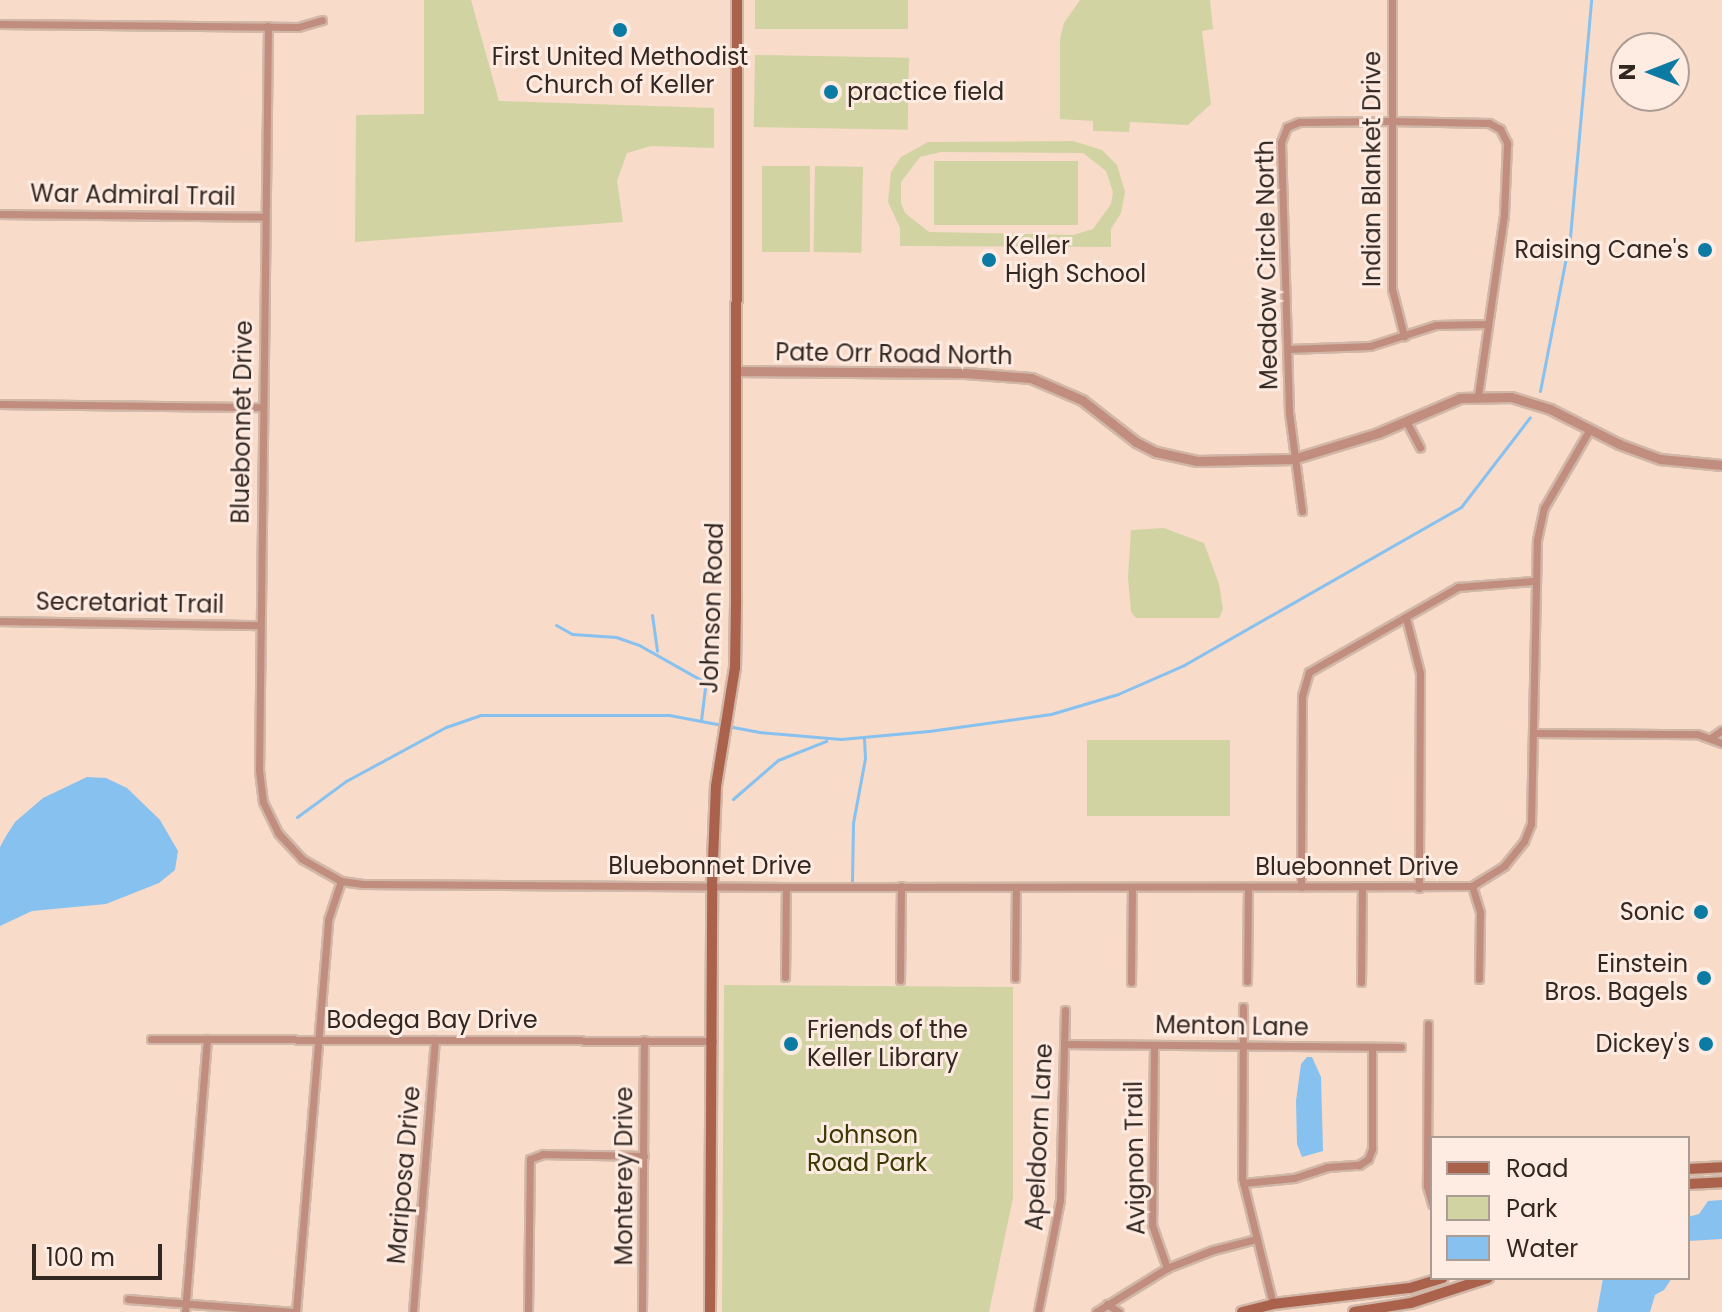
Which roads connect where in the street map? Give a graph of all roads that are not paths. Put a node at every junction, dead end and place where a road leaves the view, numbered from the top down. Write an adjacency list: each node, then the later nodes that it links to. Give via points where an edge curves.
1 (737, 0): 12 (main road, Johnson Road)
2 (1392, 0): 6 (street, Indian Blanket Drive)
3 (322, 20): 5 (street)
4 (0, 24): 5 (street)
5 (268, 26): 8 (street, Bluebonnet Drive)
6 (1390, 121): 9 (street, via 1489,123 1505,136 1504,215); 10 (street, Indian Blanket Drive, via 1392,289); 11 (street, Meadow Circle North, via 1299,122 1284,133)
7 (0, 214): 8 (street, War Admiral Trail)
8 (265, 217): 15 (street, Bluebonnet Drive)
9 (1488, 324): 10 (street, via 1450,322); 13 (street)
10 (1404, 336): 11 (street, via 1370,346)
11 (1288, 349): 19 (street, Meadow Circle North)
12 (736, 371): 19 (street, Pate Orr Road North, via 1018,376 1046,382 1082,400 1156,452 1197,461); 31 (main road, Johnson Road, via 735,655 721,744)
13 (1478, 396): 16 (street, Pate Orr Road North, via 1446,402); 17 (street, Pate Orr Road North, via 1529,401)
14 (0, 404): 15 (street)
15 (263, 407): 25 (street, Bluebonnet Drive)
16 (1406, 421): 18 (street); 19 (street, Pate Orr Road North)
17 (1590, 429): 20 (street, Pate Orr Road North, via 1660,459); 22 (street, Bluebonnet Drive, via 1544,508)
18 (1420, 447)
19 (1293, 459): 21 (street, Meadow Circle North)
20 (1722, 465)
21 (1302, 511)
22 (1533, 581): 23 (street, via 1458,587); 27 (street, Bluebonnet Drive)
23 (1406, 618): 38 (street, via 1306,677); 40 (street, via 1420,673)
24 (0, 621): 25 (street, Secretariat Trail)
25 (260, 625): 30 (street, Bluebonnet Drive, via 263,802 278,833 302,859)
26 (1722, 730): 28 (street)
27 (1534, 733): 28 (street); 33 (street, Bluebonnet Drive, via 1531,824 1504,866)
28 (1712, 737): 29 (street)
29 (1722, 743)
30 (341, 881): 31 (street, Bluebonnet Drive); 53 (street, via 328,920)
31 (712, 885): 34 (street, Bluebonnet Drive); 56 (main road, Johnson Road)
32 (901, 886): 34 (street, Bluebonnet Drive); 35 (street, Bluebonnet Drive); 44 (street)
33 (1472, 886): 40 (street, Bluebonnet Drive); 43 (street, via 1480,913)
34 (786, 887): 41 (street)
35 (1016, 887): 36 (street, Bluebonnet Drive); 42 (street)
36 (1132, 887): 37 (street, Bluebonnet Drive); 46 (street)
37 (1248, 887): 38 (street, Bluebonnet Drive); 45 (street)
38 (1301, 887): 39 (street, Bluebonnet Drive)
39 (1362, 888): 40 (street, Bluebonnet Drive); 47 (street)
40 (1419, 888)
41 (785, 977)
42 (1015, 978)
43 (1479, 979)
44 (900, 980)
45 (1247, 981)
46 (1131, 982)
47 (1361, 982)
48 (1243, 1007): 59 (street)
49 (1065, 1010): 57 (street, Apeldoorn Lane)
50 (1428, 1024): 68 (street)
51 (151, 1039): 52 (street, Bodega Bay Drive)
52 (207, 1039): 53 (street, Bodega Bay Drive); 75 (street)
53 (319, 1039): 54 (street, Bodega Bay Drive); 77 (street)
54 (435, 1040): 55 (street, Bodega Bay Drive); 78 (street, Mariposa Drive)
55 (644, 1040): 56 (street, Bodega Bay Drive); 62 (street, Monterey Drive)
56 (713, 1041): 81 (main road, Johnson Road)
57 (1064, 1044): 58 (street, Menton Lane); 82 (street, Apeldoorn Lane, via 1060,1200)
58 (1154, 1045): 59 (street, Menton Lane); 70 (street, Avignon Trail, via 1152,1225)
59 (1243, 1046): 60 (street, Menton Lane); 66 (street)
60 (1372, 1047): 61 (street, Menton Lane); 66 (street, via 1368,1159 1294,1178)
61 (1401, 1047)
62 (644, 1156): 79 (street, via 543,1154 530,1159); 80 (street, Monterey Drive)
63 (1722, 1167): 64 (main road)
64 (1690, 1169)
65 (1722, 1182): 67 (main road)
66 (1243, 1183): 69 (street)
67 (1690, 1184)
68 (1430, 1197)
69 (1256, 1239): 70 (street); 74 (street)
70 (1167, 1268): 76 (street)
71 (1436, 1280): 74 (main road, via 1410,1288)
72 (1471, 1282): 86 (main road, via 1411,1303)
73 (128, 1299): 75 (street)
74 (1273, 1304): 85 (main road)
75 (185, 1307): 77 (street)
76 (1107, 1308): 83 (street); 84 (street)
77 (294, 1312)
78 (413, 1312)
79 (528, 1312)
80 (642, 1312)
81 (710, 1312)
82 (1038, 1312)
83 (1096, 1312)
84 (1119, 1312)
85 (1242, 1312)
86 (1354, 1312)

